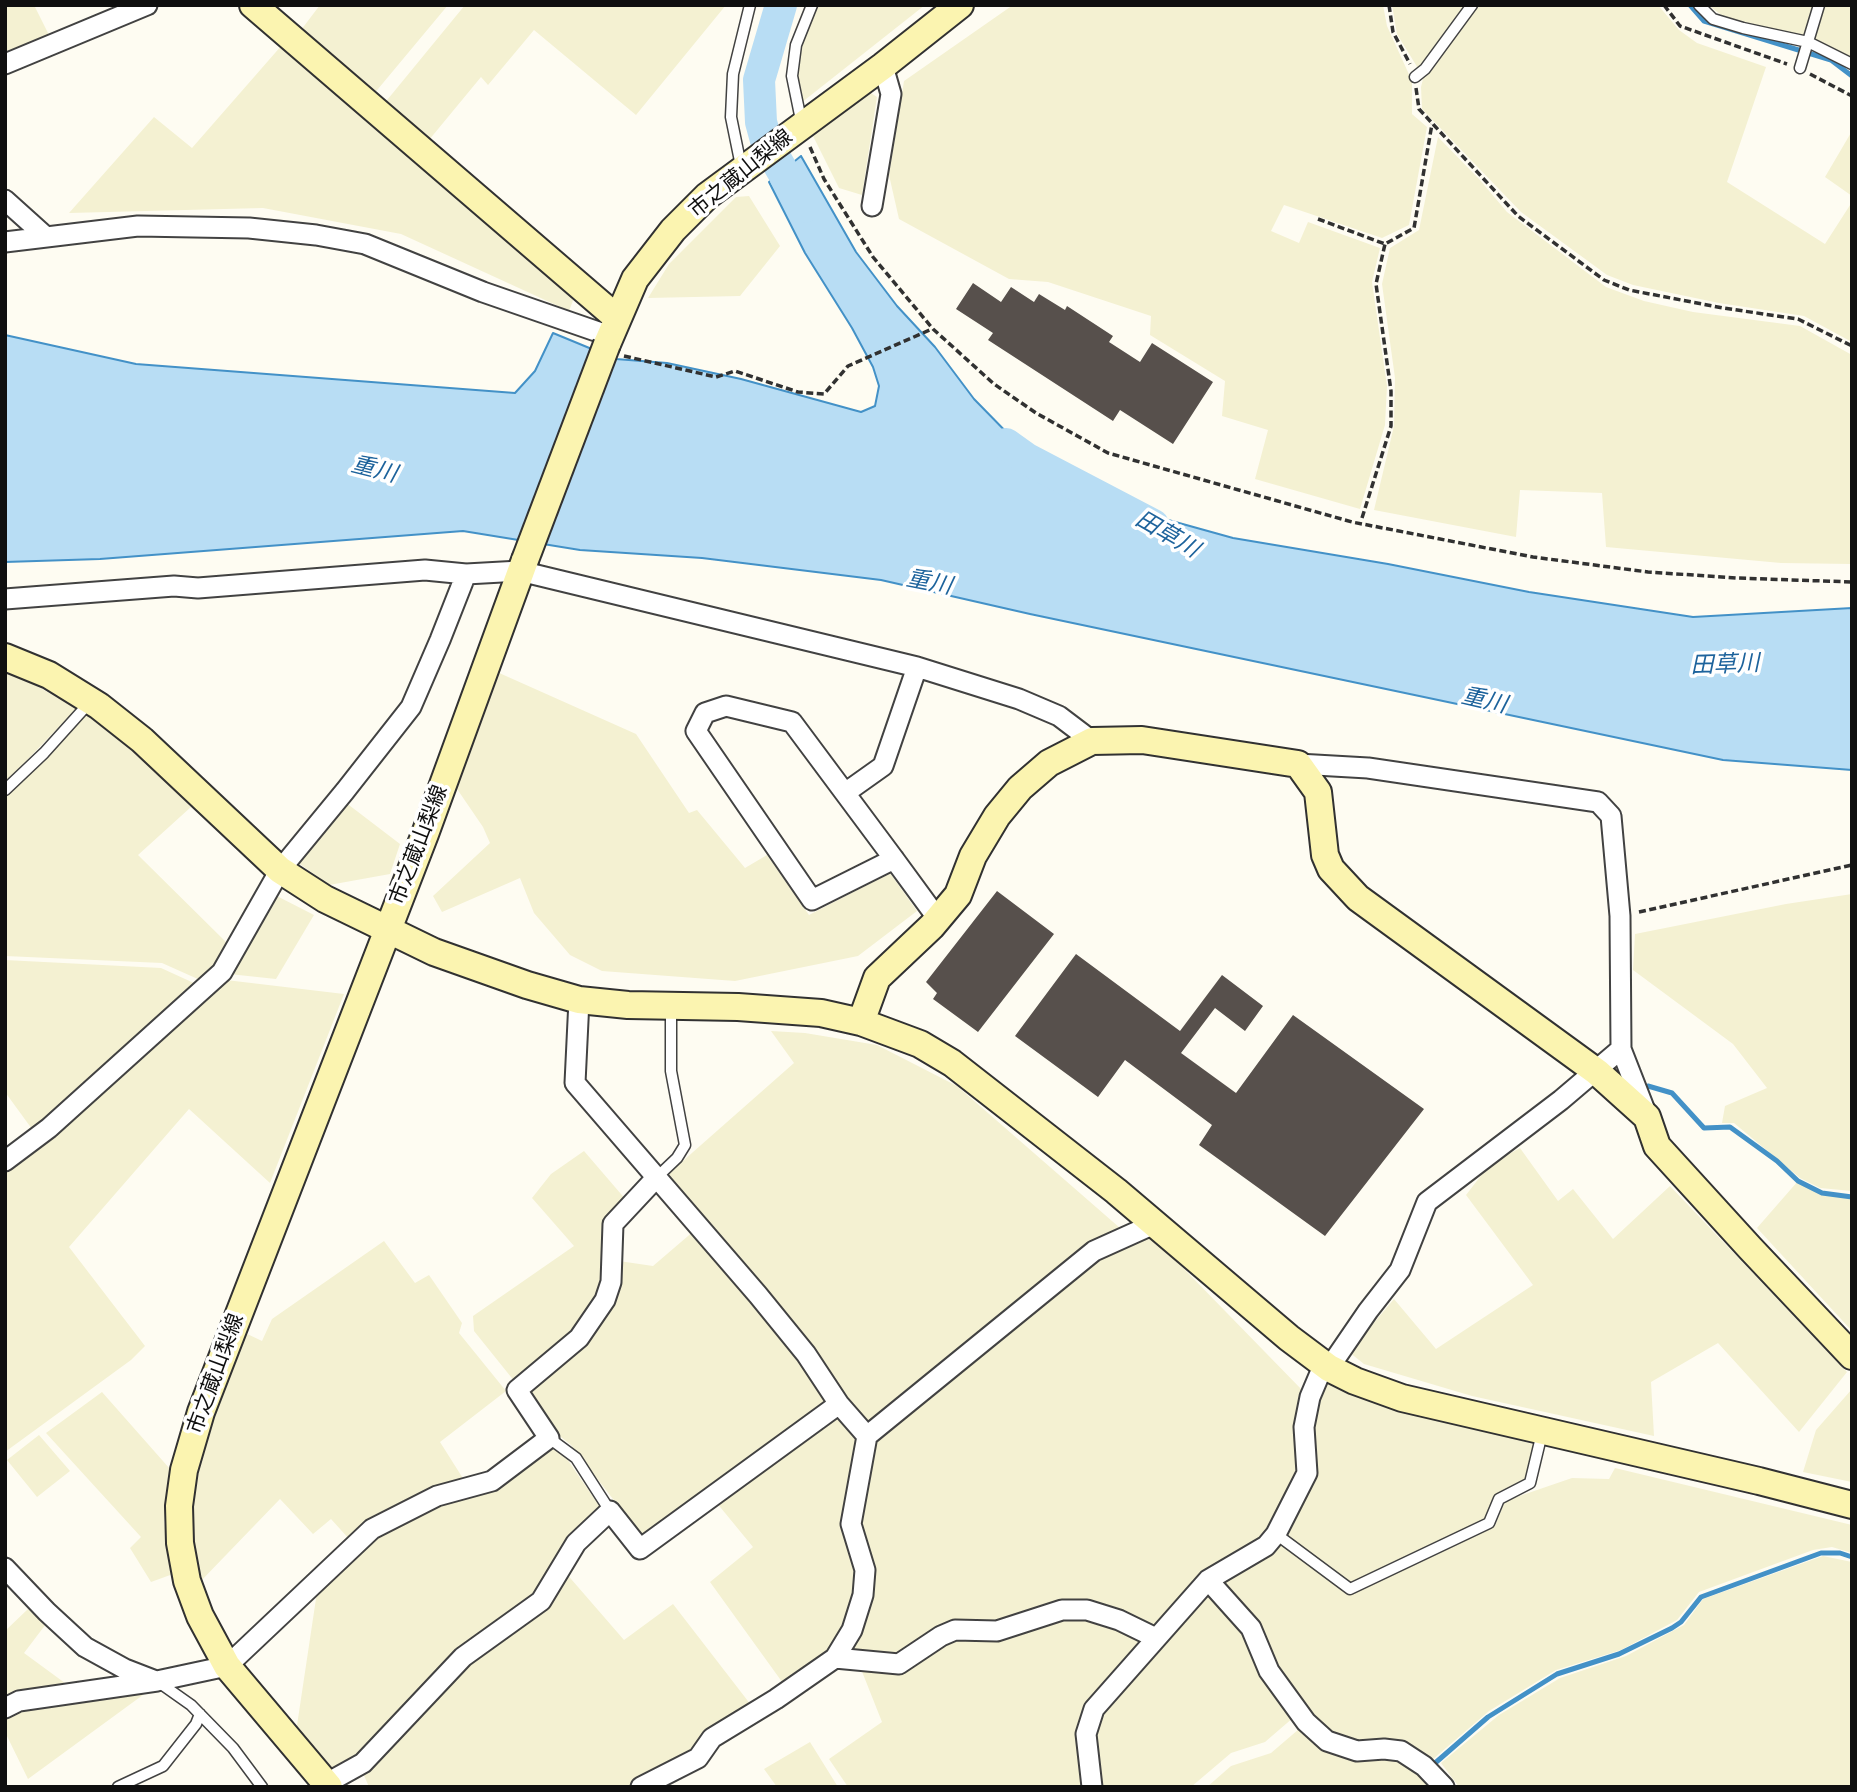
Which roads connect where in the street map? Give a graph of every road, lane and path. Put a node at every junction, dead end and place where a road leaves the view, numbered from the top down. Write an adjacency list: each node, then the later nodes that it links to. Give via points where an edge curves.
1 (146, 5): 12 (street)
2 (253, 5): 28 (street)
3 (750, 5): 20 (lane, via 733,74 731,117)
4 (812, 5): 19 (lane, via 796,46 792,76)
5 (960, 5): 14 (street, 市之蔵山梨線)
6 (1389, 5): 16 (path, via 1393,32)
7 (1472, 5): 16 (lane)
8 (1664, 5): 15 (path, via 1680,26)
9 (1699, 5): 11 (lane, via 1713,19)
10 (1819, 5): 11 (lane)
11 (1807, 45): 13 (lane); 15 (lane)
12 (5, 64)
13 (1852, 64)
14 (883, 66): 19 (street, 市之蔵山梨線); 22 (street, via 891,94)
15 (1800, 68): 17 (path)
16 (1415, 77): 18 (path, via 1419,110)
17 (1852, 96)
18 (1432, 124): 26 (path, via 1414,228); 29 (path, via 1518,216 1604,280 1629,290 1798,319)
19 (799, 127): 20 (street, 市之蔵山梨線); 27 (path, via 824,179 873,257)
20 (745, 168): 28 (street, 市之蔵山梨線, via 707,196 635,279)
21 (5, 200): 24 (street)
22 (872, 206)
23 (1318, 219): 26 (path)
24 (45, 236): 25 (street); 28 (street, via 138,226 249,228 316,235 365,244)
25 (5, 242)
26 (1385, 244): 30 (path, via 1376,284 1391,391 1391,426)
27 (931, 331): 28 (path, via 848,366 824,394 798,392 735,371 716,377); 33 (path, via 995,384 1069,434 1108,453 1352,522 1533,557 1648,572)
28 (613, 338): 31 (street, 市之蔵山梨線, bridge)
29 (1852, 346)
30 (1362, 518)
31 (522, 566): 32 (street); 36 (street); 47 (street, 市之蔵山梨線)
32 (466, 574): 34 (street, via 425,570); 44 (street, via 411,707)
33 (1852, 582)
34 (5, 599)
35 (5, 657): 37 (street, via 49,674)
36 (917, 667): 38 (street, via 1019,699 1059,716); 41 (street, via 883,766)
37 (92, 701): 40 (lane); 44 (street, via 142,740)
38 (1092, 741): 39 (street, via 1142,740); 46 (street, via 1049,763 1020,788 997,816 973,856 958,895)
39 (1298, 765): 45 (street, via 1368,768 1598,802 1611,816); 52 (street, via 1318,792 1325,855 1331,869 1358,898)
40 (5, 790)
41 (845, 793): 42 (street); 42 (street, via 792,722 726,706 705,713 696,731 813,900)
42 (894, 859): 46 (street)
43 (1852, 864): 45 (path)
44 (280, 870): 47 (street, via 325,899); 54 (street, via 222,972 49,1128)
45 (1620, 916): 51 (street)
46 (938, 919): 50 (street, via 877,978)
47 (387, 929): 48 (street, via 435,952); 70 (street, 市之蔵山梨線, via 201,1412 184,1470 180,1543 187,1581)
48 (579, 1000): 49 (street); 55 (street, via 575,1083)
49 (671, 1006): 50 (street, via 789,1010); 55 (lane, via 671,1071 685,1144)
50 (861, 1021): 56 (street, via 920,1044 952,1063)
51 (1620, 1049): 52 (street); 53 (street)
52 (1597, 1072): 53 (street); 58 (street, via 1427,1202 1400,1270)
53 (1647, 1117): 57 (street, via 1657,1146)
54 (5, 1161)
55 (656, 1178): 59 (street, via 806,1354); 62 (street, via 613,1224 611,1282 604,1300 579,1338 517,1390)
56 (1154, 1224): 58 (street); 61 (street, via 1094,1251)
57 (1852, 1356)
58 (1329, 1368): 60 (street, via 1402,1398); 65 (street, via 1321,1371 1310,1396 1304,1427 1307,1473)
59 (839, 1404): 61 (street); 64 (street, via 640,1549)
60 (1543, 1433): 63 (street); 65 (lane, via 1530,1483 1499,1499 1489,1523 1350,1589)
61 (867, 1436): 69 (street, via 851,1524 865,1570 863,1595 852,1630)
62 (549, 1438): 64 (lane, via 576,1458); 70 (street, via 492,1481 437,1496 372,1529)
63 (1852, 1505)
64 (610, 1511): 74 (street, via 576,1542 541,1601 463,1657 363,1763)
65 (1276, 1534): 67 (street, via 1266,1546)
66 (5, 1568): 71 (street, via 85,1647)
67 (1208, 1580): 68 (street); 79 (street, via 1251,1628 1284,1694 1327,1741 1357,1751 1401,1751)
68 (1156, 1638): 69 (street, via 1087,1610 1062,1610 997,1631 955,1630 899,1664); 78 (street, via 1094,1709 1086,1734)
69 (835, 1658): 77 (street, via 712,1738 698,1758)
70 (227, 1665): 71 (street); 74 (street, 市之蔵山梨線)
71 (157, 1681): 72 (street, via 19,1701); 73 (lane)
72 (5, 1708)
73 (200, 1714): 75 (lane, via 163,1766); 76 (lane)
74 (328, 1785)
75 (118, 1787)
76 (262, 1787)
77 (641, 1787)
78 (1092, 1787)
79 (1444, 1787)

